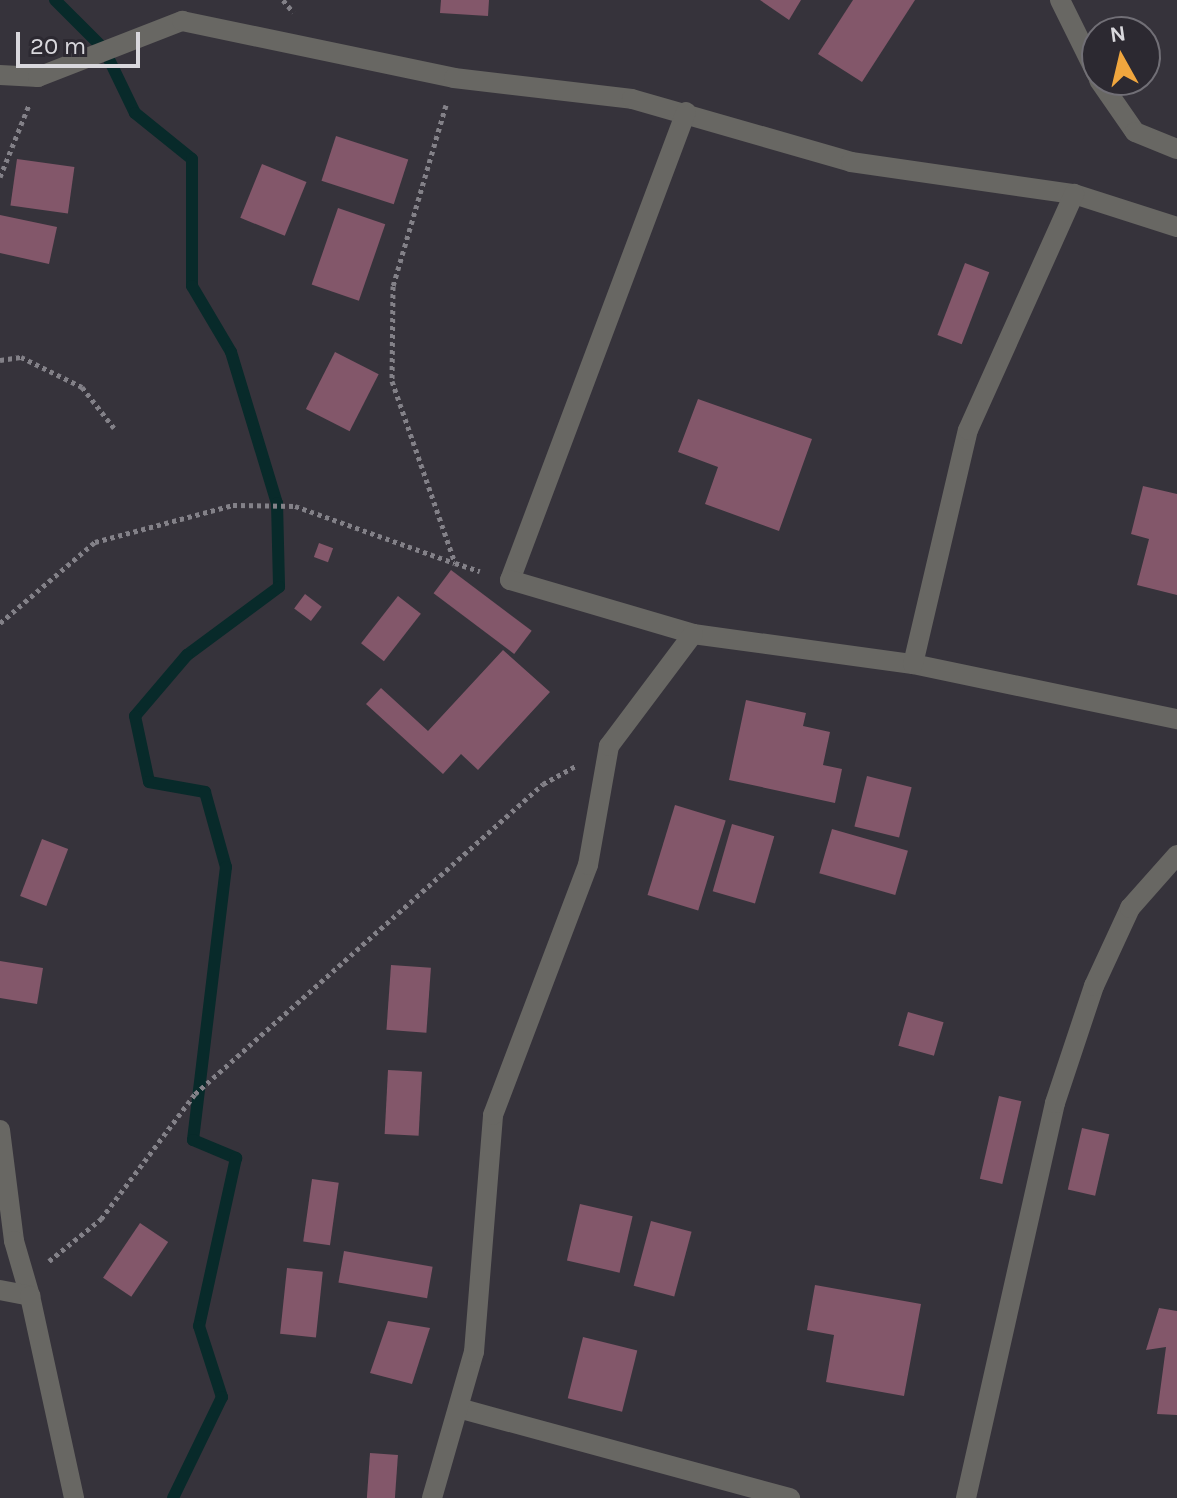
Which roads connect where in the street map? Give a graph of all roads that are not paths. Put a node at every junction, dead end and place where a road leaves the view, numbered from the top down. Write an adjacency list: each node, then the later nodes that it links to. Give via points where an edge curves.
1 (1060, 0): 2 (street)
2 (1081, 43)
3 (0, 75): 5 (street, via 38,77 182,21 454,78 632,99)
4 (1110, 96): 6 (street, via 1135,132)
5 (686, 112): 7 (street, via 851,162); 9 (street, via 510,580)
6 (1177, 149)
7 (1074, 194): 8 (street); 10 (street, via 968,430)
8 (1177, 227)
9 (693, 634): 10 (street); 16 (street, via 609,746 584,879 493,1115 475,1337)
10 (913, 664): 11 (street)
11 (1177, 719)
12 (1177, 855): 20 (street, via 1130,908 1094,986 1055,1103)
13 (0, 1130): 14 (street)
14 (28, 1287): 15 (street); 17 (street)
15 (0, 1290)
16 (462, 1409): 18 (street); 19 (street)
17 (74, 1498)
18 (432, 1498)
19 (790, 1498)
20 (966, 1498)

